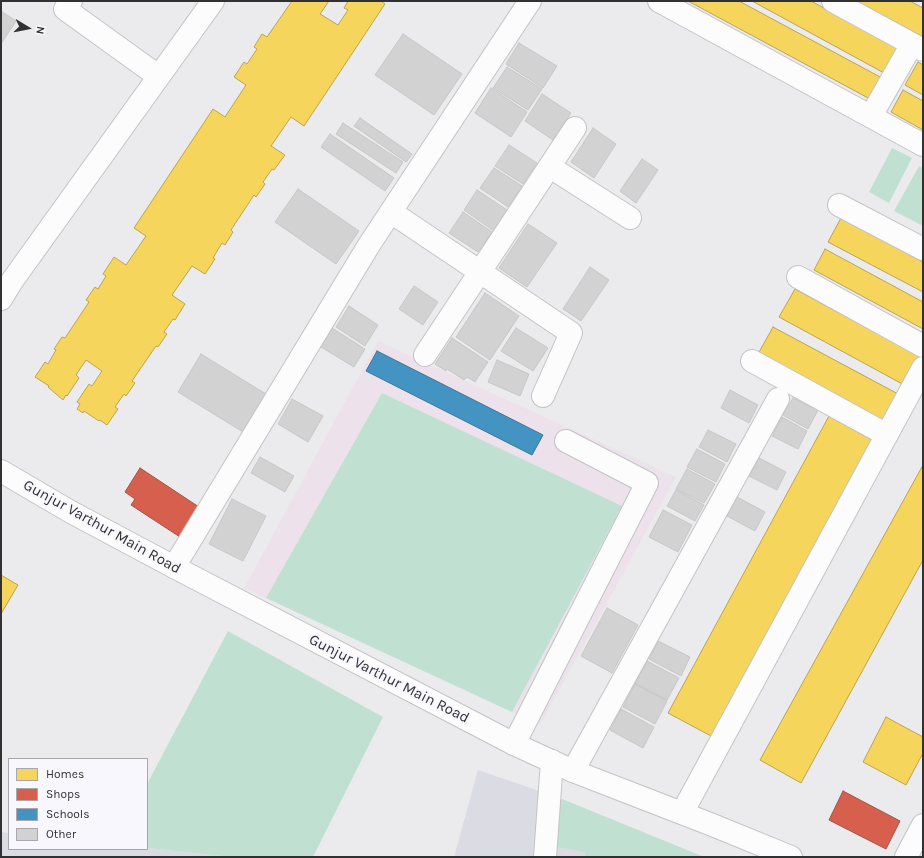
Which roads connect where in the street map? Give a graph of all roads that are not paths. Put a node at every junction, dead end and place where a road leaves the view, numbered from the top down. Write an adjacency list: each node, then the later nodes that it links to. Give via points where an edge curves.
1 (71, 1): 7 (street, via 65,9)
2 (213, 1): 7 (street)
3 (530, 1): 13 (street)
4 (659, 1): 8 (street)
5 (833, 1): 6 (street)
6 (917, 47): 8 (street)
7 (158, 76): 18 (street)
8 (871, 116): 10 (street)
9 (575, 128): 11 (street)
10 (923, 145)
11 (550, 167): 14 (street); 16 (street)
12 (839, 205): 15 (street)
13 (391, 212): 16 (street); 28 (street)
14 (630, 218)
15 (923, 249)
16 (480, 272): 20 (street); 23 (street, via 571,333)
17 (798, 277): 19 (street)
18 (1, 299)
19 (923, 346)
20 (425, 355)
21 (752, 361): 25 (street)
22 (923, 368): 25 (street)
23 (543, 396)
24 (778, 399): 31 (street)
25 (887, 435): 32 (street)
26 (566, 441): 29 (street, via 647,483)
27 (1, 471): 28 (street, Gunjur Varthur Main Road)
28 (174, 567): 29 (street, Gunjur Varthur Main Road)
29 (514, 744): 30 (street, Gunjur Varthur Main Road)
30 (552, 761): 31 (street, Gunjur Varthur Main Road); 34 (street)
31 (573, 771): 32 (street, Gunjur Varthur Main Road)
32 (682, 813): 35 (street, Gunjur Varthur Main Road)
33 (923, 825): 36 (street)
34 (545, 857)
35 (791, 857)
36 (906, 857)

